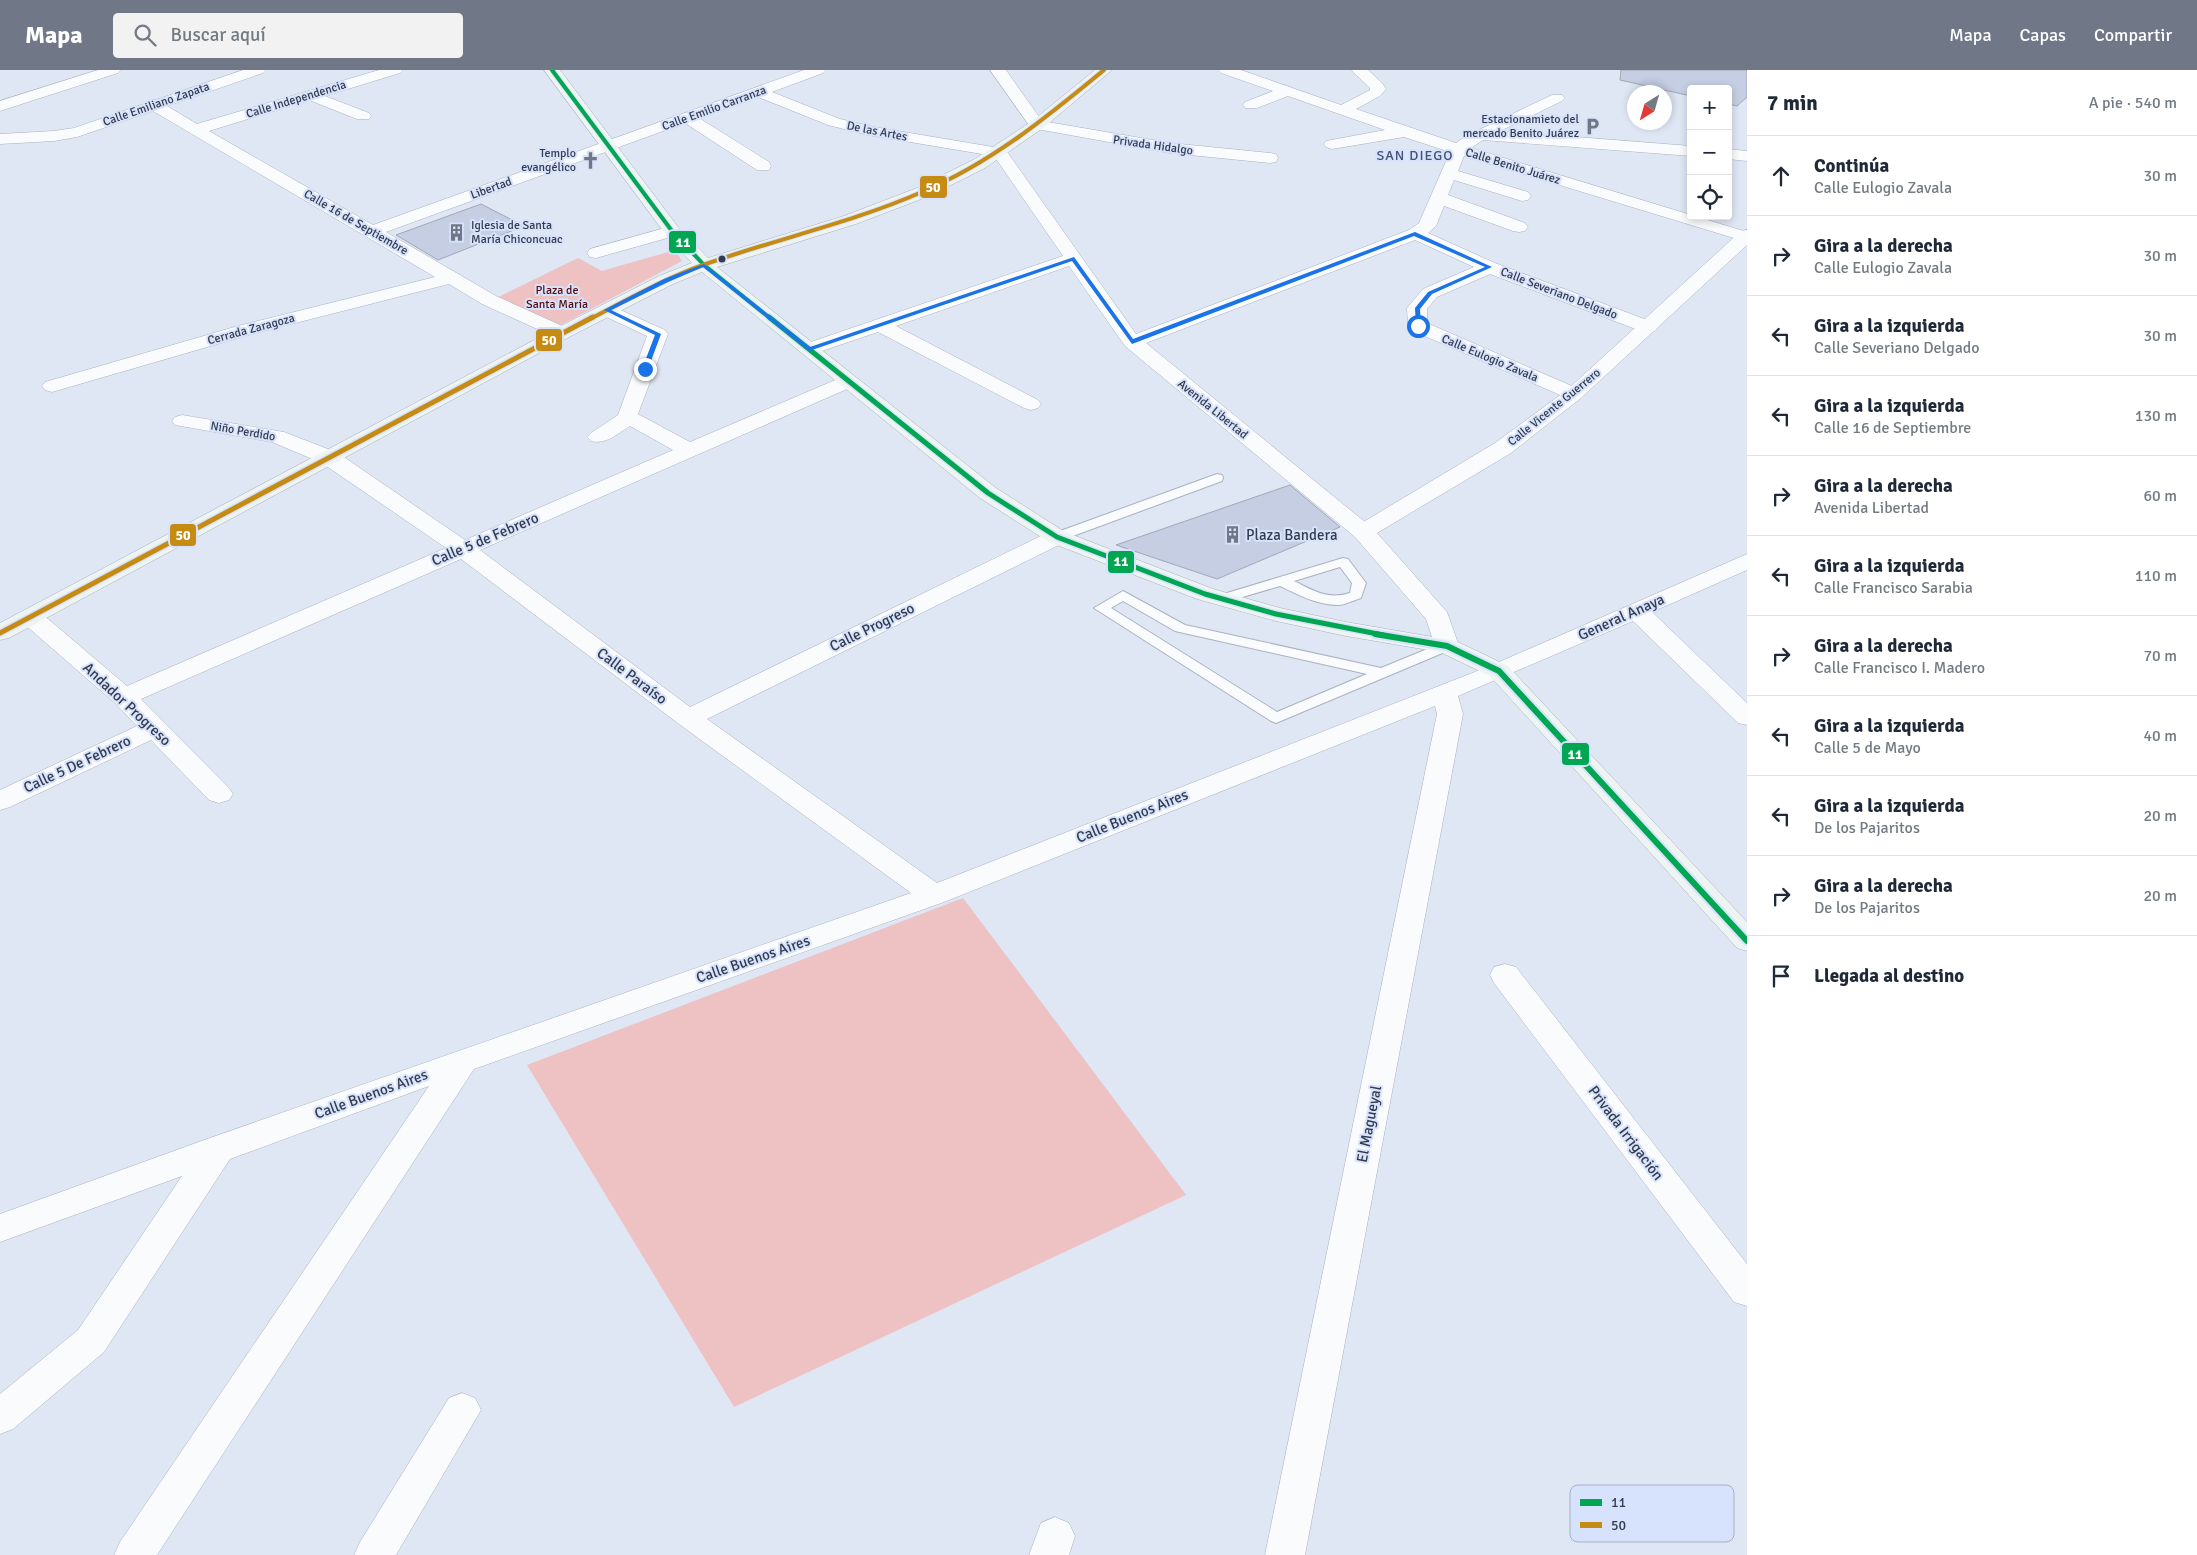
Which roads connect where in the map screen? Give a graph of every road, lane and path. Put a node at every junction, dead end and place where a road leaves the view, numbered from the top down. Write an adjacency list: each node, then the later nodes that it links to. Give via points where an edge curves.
1 (113, 70): 16 (street)
2 (258, 70): 14 (street, Calle Emiliano Zapata)
3 (395, 70): 12 (street, Calle Independencia)
4 (552, 70): 28 (main road)
5 (818, 70): 11 (street, Calle Emilio Carranza)
6 (998, 70): 20 (street)
7 (1104, 70): 20 (main road)
8 (1226, 70): 10 (street, Calle Benito Juárez)
9 (1359, 70): 17 (street, via 1378,89)
10 (1288, 91): 15 (street); 17 (street, Calle Benito Juárez)
11 (759, 92): 19 (street, Calle Emilio Carranza); 30 (street, De las Artes, via 834,122 874,132)
12 (309, 95): 18 (street); 21 (street, Calle Independencia)
13 (1557, 98): 25 (street)
14 (153, 105): 21 (street, Calle 16 de Septiembre); 23 (street, Calle Emiliano Zapata, via 77,132)
15 (1252, 105)
16 (0, 106)
17 (1343, 110): 22 (street, Calle Benito Juárez)
18 (363, 116)
19 (688, 118): 28 (street, Calle Emilio Carranza); 34 (street)
20 (1037, 125): 30 (main road); 33 (street, Privada Hidalgo, via 1170,148)
21 (197, 129): 39 (street, Calle 16 de Septiembre)
22 (1407, 131): 25 (street, Calle Benito Juárez); 27 (street)
23 (26, 137): 24 (street); 26 (street)
24 (0, 139)
25 (1471, 141): 29 (street); 35 (street); 42 (street, Calle Benito Juárez)
26 (0, 144)
27 (1332, 144)
28 (609, 145): 39 (street, Libertad); 40 (main road)
29 (1687, 151)
30 (999, 152): 44 (street, Avenida Libertad); 45 (main road, via 923,192 850,220)
31 (1732, 154): 32 (street)
32 (1747, 156)
33 (1270, 158)
34 (763, 166)
35 (1449, 173): 36 (street); 37 (street)
36 (1522, 196)
37 (1439, 198): 38 (street); 41 (street, via 1427,226)
38 (1520, 227)
39 (373, 231): 47 (street, Calle 16 de Septiembre)
40 (672, 231): 43 (street); 45 (main road)
41 (1415, 234): 46 (street, Calle Severiano Delgado); 52 (street)
42 (1746, 236): 50 (street, Calle Vicente Guerrero)
43 (596, 253)
44 (1074, 258): 49 (street); 52 (street, Avenida Libertad)
45 (704, 265): 48 (main road); 53 (main road)
46 (1489, 267): 50 (street, Calle Severiano Delgado); 56 (street, Calle Eulogio Zavala, via 1430,293 1417,308 1418,326)
47 (452, 278): 51 (street, Calle 16 de Septiembre, via 489,300); 55 (street, Cerrada Zaragoza, via 245,330)
48 (607, 310): 51 (main road); 58 (street, via 658,334)
49 (880, 325): 53 (street); 57 (street)
50 (1648, 327): 56 (street, Calle Vicente Guerrero)
51 (562, 333): 62 (main road)
52 (1132, 342): 64 (street, Avenida Libertad)
53 (809, 349): 54 (main road)
54 (847, 382): 61 (street, Calle 5 de Febrero); 65 (main road, via 988,493)
55 (52, 386)
56 (1574, 394): 64 (street, Calle Vicente Guerrero, via 1503,448)
57 (1031, 404)
58 (629, 417): 60 (street); 61 (street)
59 (182, 421): 62 (street, Niño Perdido, via 277,436)
60 (598, 438)
61 (690, 451): 66 (street, Calle 5 de Febrero)
62 (330, 458): 66 (street, Calle Paraíso); 71 (main road)
63 (1217, 478): 65 (lane)
64 (1363, 532): 73 (street, Avenida Libertad, via 1438,617)
65 (1057, 537): 69 (main road); 79 (street, Calle Progreso)
66 (463, 549): 77 (street, Calle 5 de Febrero); 79 (street, Calle Paraíso)
67 (1746, 564): 70 (street, General Anaya)
68 (1280, 580): 68 (lane, via 1315,597 1339,601 1356,595 1359,583 1343,562); 69 (lane)
69 (1222, 599): 73 (main road, via 1346,629)
70 (1637, 610): 74 (street, General Anaya); 78 (street)
71 (32, 618): 72 (main road); 77 (street, Andador Progreso)
72 (0, 633)
73 (1447, 646): 74 (main road); 75 (lane)
74 (1499, 671): 76 (street, Calle Buenos Aires); 84 (main road)
75 (1382, 673): 75 (lane, via 1180,628 1123,595 1101,608 1276,718)
76 (1444, 693): 83 (street, Calle Buenos Aires); 94 (street, El Magueyal, via 1450,714)
77 (124, 697): 80 (street, Andador Progreso)
78 (1747, 717)
79 (688, 718): 83 (street, Calle Paraíso)
80 (154, 728): 81 (street, Andador Progreso); 82 (street, Calle 5 De Febrero)
81 (220, 794)
82 (0, 801)
83 (934, 895): 86 (street, Calle Buenos Aires)
84 (1747, 941)
85 (1505, 975): 89 (street, Privada Irrigación)
86 (463, 1061): 87 (street, Calle Buenos Aires); 92 (street)
87 (219, 1148): 88 (street, Calle Buenos Aires); 91 (street, via 91,1341)
88 (0, 1228)
89 (1747, 1291)
90 (462, 1410): 93 (street)
91 (0, 1417)
92 (134, 1555)
93 (374, 1555)
94 (1285, 1555)

